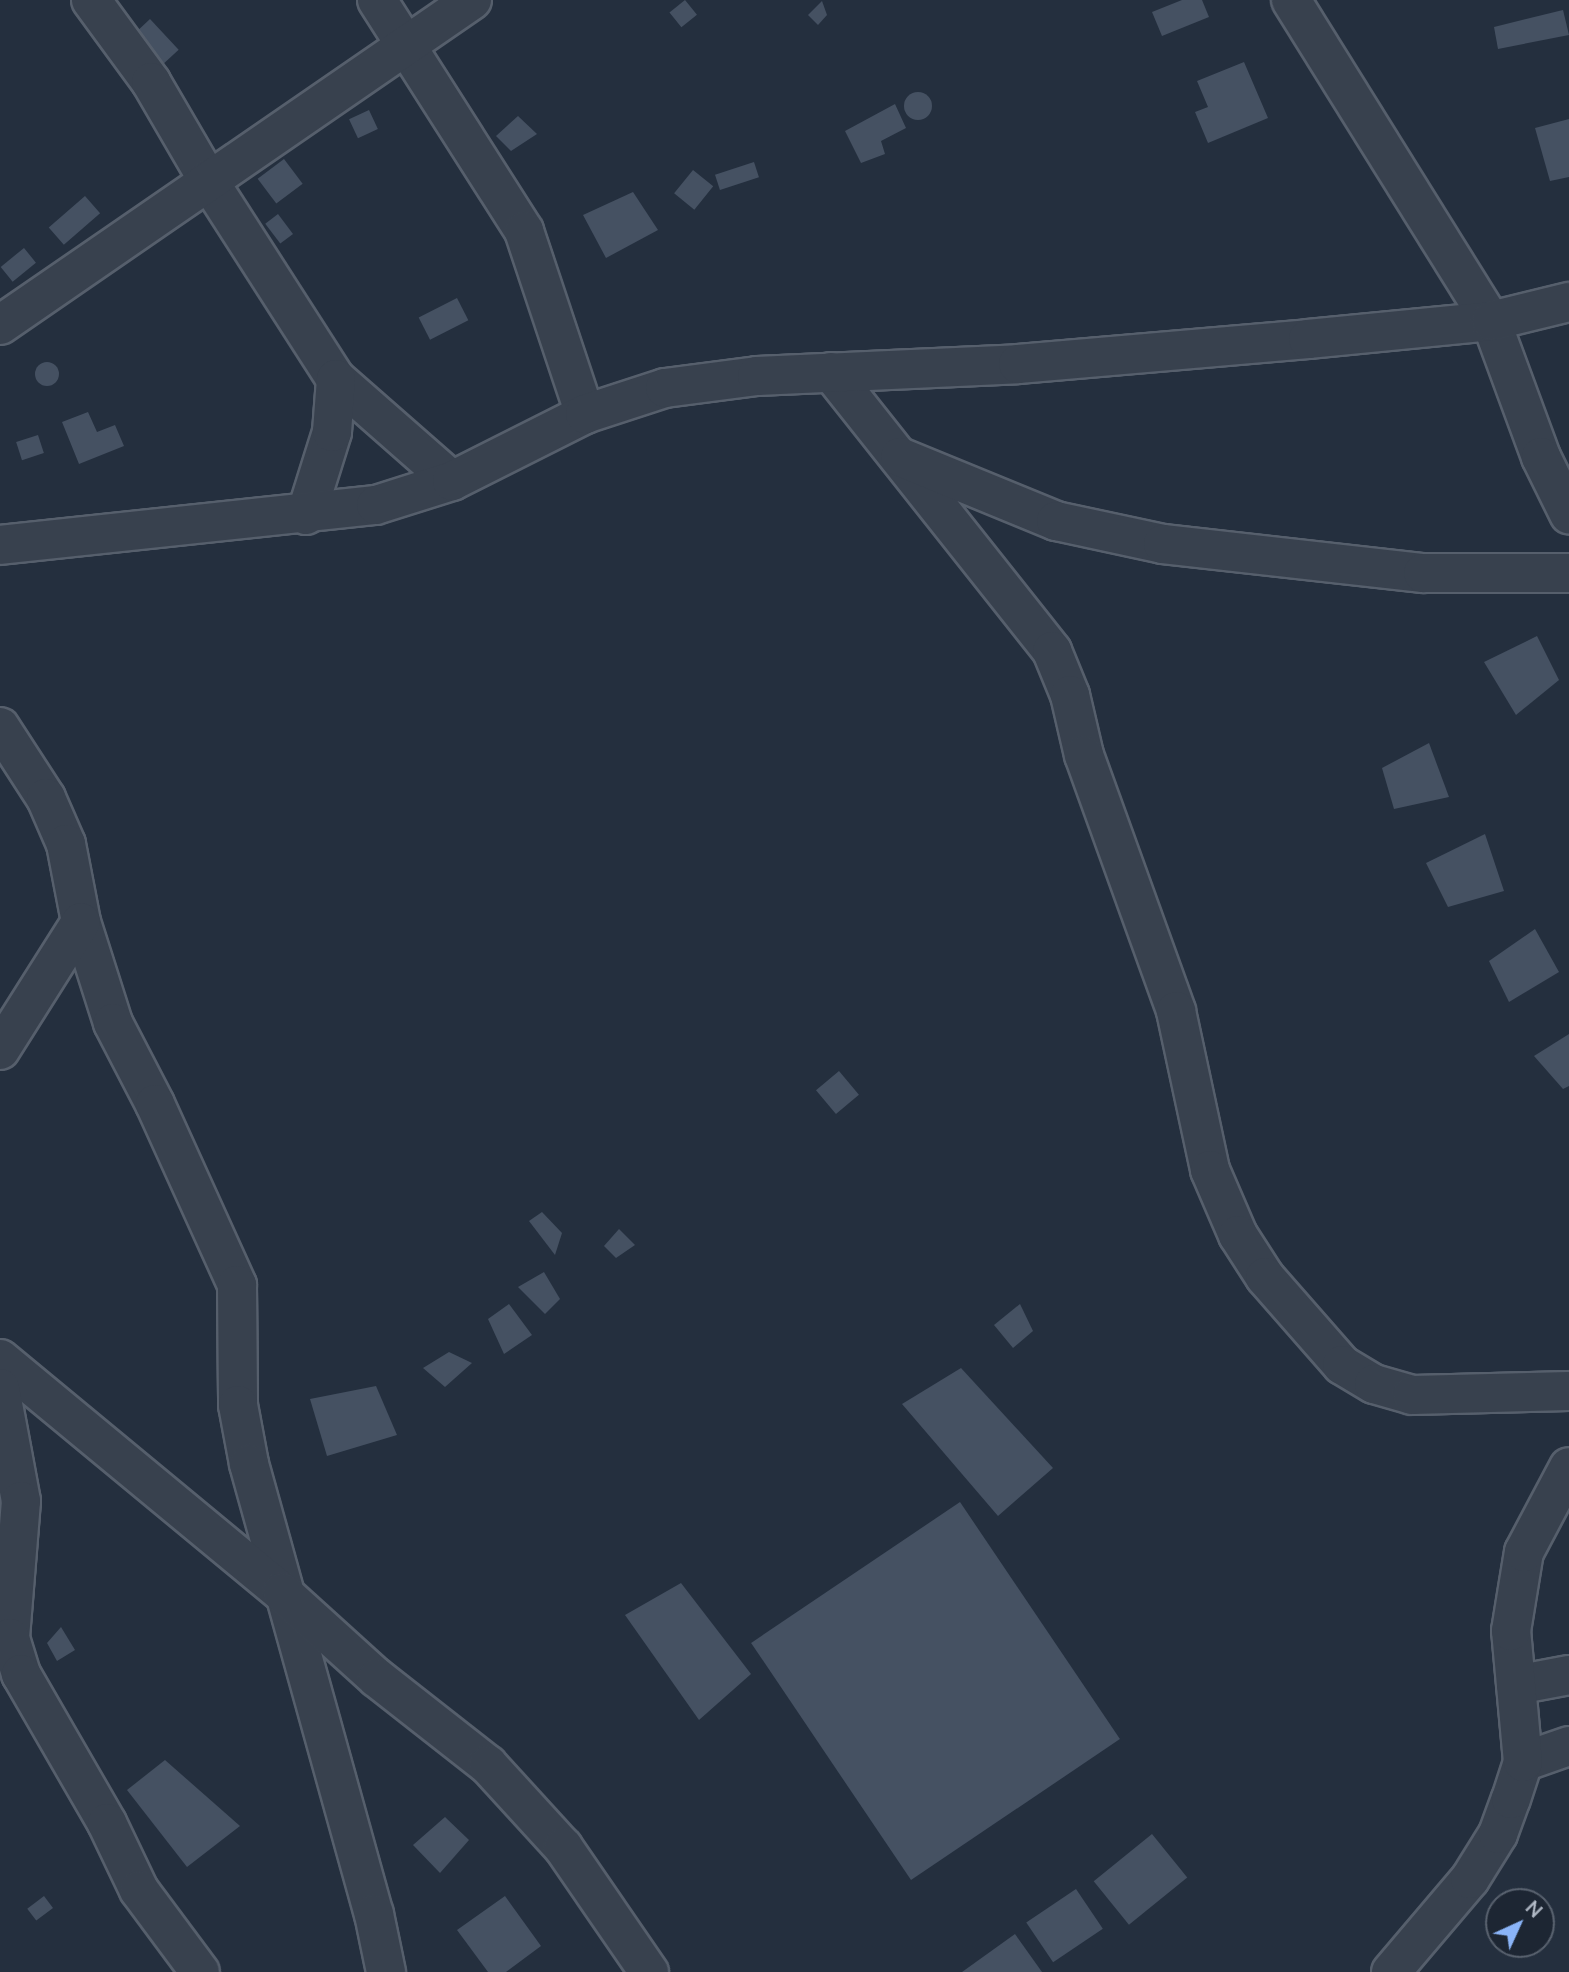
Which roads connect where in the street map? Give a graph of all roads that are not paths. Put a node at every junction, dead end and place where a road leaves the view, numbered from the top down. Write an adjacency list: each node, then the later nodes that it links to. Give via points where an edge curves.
1 (91, 0): 6 (street, via 151,82)
2 (377, 0): 5 (street)
3 (472, 0): 5 (street)
4 (1301, 3): 8 (street)
5 (407, 44): 6 (street); 12 (street, via 523,231)
6 (208, 180): 9 (street); 11 (street)
7 (1569, 302): 8 (street)
8 (1491, 320): 10 (street, via 1018,364); 15 (street, via 1541,457)
9 (0, 326)
10 (831, 372): 12 (street, via 665,388); 13 (street)
11 (337, 379): 14 (street); 16 (street, via 332,432)
12 (585, 414): 14 (street)
13 (895, 454): 18 (street, via 1056,522 1163,544 1423,573); 24 (street, via 1052,651 1070,695 1084,755 1176,1011 1210,1170 1238,1235 1265,1277 1342,1365 1374,1384 1412,1395)
14 (452, 481): 16 (street, via 376,505)
15 (1569, 514)
16 (306, 515): 17 (street)
17 (0, 545)
18 (1569, 573)
19 (0, 727): 20 (street, via 46,798 66,844)
20 (81, 922): 21 (street); 26 (street, via 113,1023 237,1285 238,1405)
21 (0, 1050)
22 (0, 1359): 26 (street)
23 (0, 1388): 31 (street, via 21,1501 10,1638 21,1674 107,1823 139,1890)
24 (1569, 1391)
25 (1569, 1467): 28 (street, via 1524,1552 1511,1631)
26 (282, 1592): 32 (street, via 322,1723); 33 (street, via 377,1678 488,1765 563,1847)
27 (1569, 1675): 28 (street)
28 (1516, 1685): 30 (street)
29 (1569, 1746): 30 (street)
30 (1523, 1762): 34 (street, via 1498,1834 1470,1880)
31 (200, 1972)
32 (386, 1972)
33 (649, 1972)
34 (1391, 1972)

